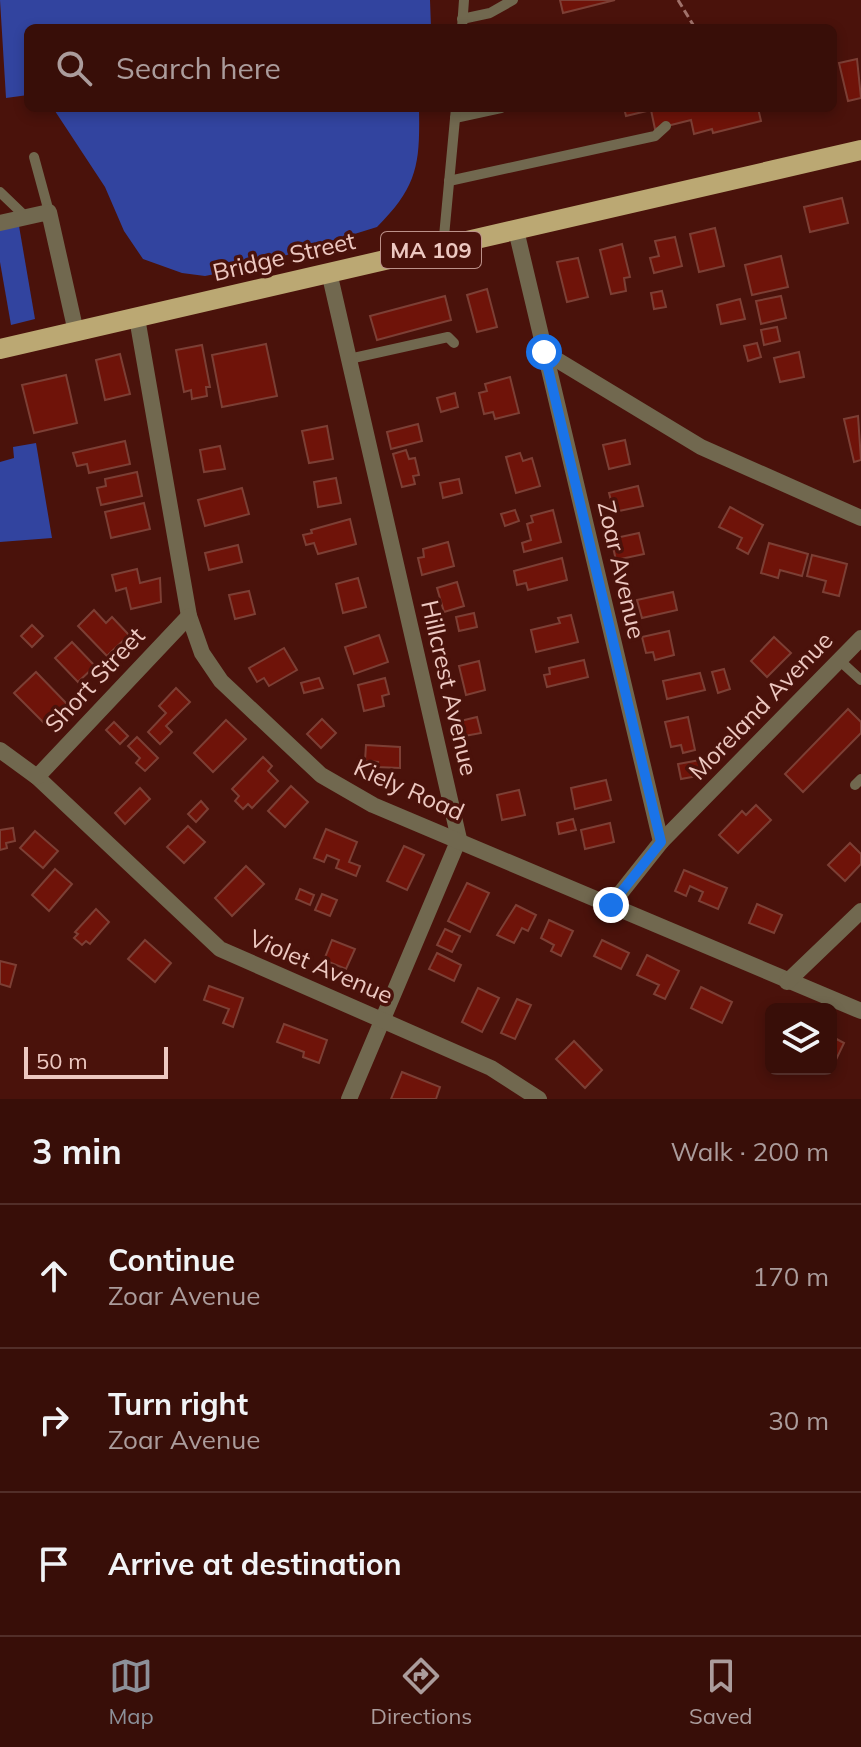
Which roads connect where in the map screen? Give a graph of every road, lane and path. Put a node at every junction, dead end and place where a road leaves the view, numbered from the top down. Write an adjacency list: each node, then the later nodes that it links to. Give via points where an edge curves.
1 (464, 0): 4 (lane)
2 (513, 0): 4 (lane)
3 (678, 0): 5 (path)
4 (462, 23)
5 (693, 24)
6 (455, 113): 10 (lane)
7 (666, 126): 10 (lane, via 655,136)
8 (861, 150): 15 (main road, Bridge Street / MA 109)
9 (34, 157): 12 (lane)
10 (449, 181): 16 (lane)
11 (0, 192): 13 (lane)
12 (49, 212): 13 (street); 19 (street)
13 (26, 217): 14 (street)
14 (0, 223)
15 (516, 230): 16 (main road, Bridge Street / MA 109); 22 (street, Zoar Avenue)
16 (443, 247): 17 (main road, Bridge Street / MA 109)
17 (329, 272): 18 (main road, Bridge Street / MA 109); 23 (street, Hillcrest Avenue)
18 (137, 318): 19 (main road, Bridge Street / MA 109); 25 (street, Kiely Road)
19 (76, 332): 21 (main road, Bridge Street / MA 109)
20 (454, 343): 23 (lane, via 448,337)
21 (0, 349)
22 (544, 352): 24 (street, via 701,447); 32 (street, Zoar Avenue)
23 (349, 359): 31 (street, Hillcrest Avenue)
24 (861, 518)
25 (189, 616): 30 (street, Short Street); 31 (street, Kiely Road, via 202,653 221,681 321,775 373,805)
26 (861, 638): 27 (street, Moreland Avenue)
27 (839, 660): 28 (lane); 32 (street, Moreland Avenue)
28 (861, 680)
29 (0, 750): 30 (street, Violet Avenue)
30 (37, 777): 37 (street, Violet Avenue, via 220,949)
31 (459, 839): 33 (street, Kiely Road); 37 (street)
32 (661, 842): 33 (street)
33 (611, 905): 35 (street, Kiely Road)
34 (861, 911): 35 (street)
35 (787, 982): 36 (street, Kiely Road)
36 (861, 1011)
37 (384, 1020): 38 (street); 39 (street, Violet Avenue, via 491,1068)
38 (349, 1099)
39 (539, 1099)

